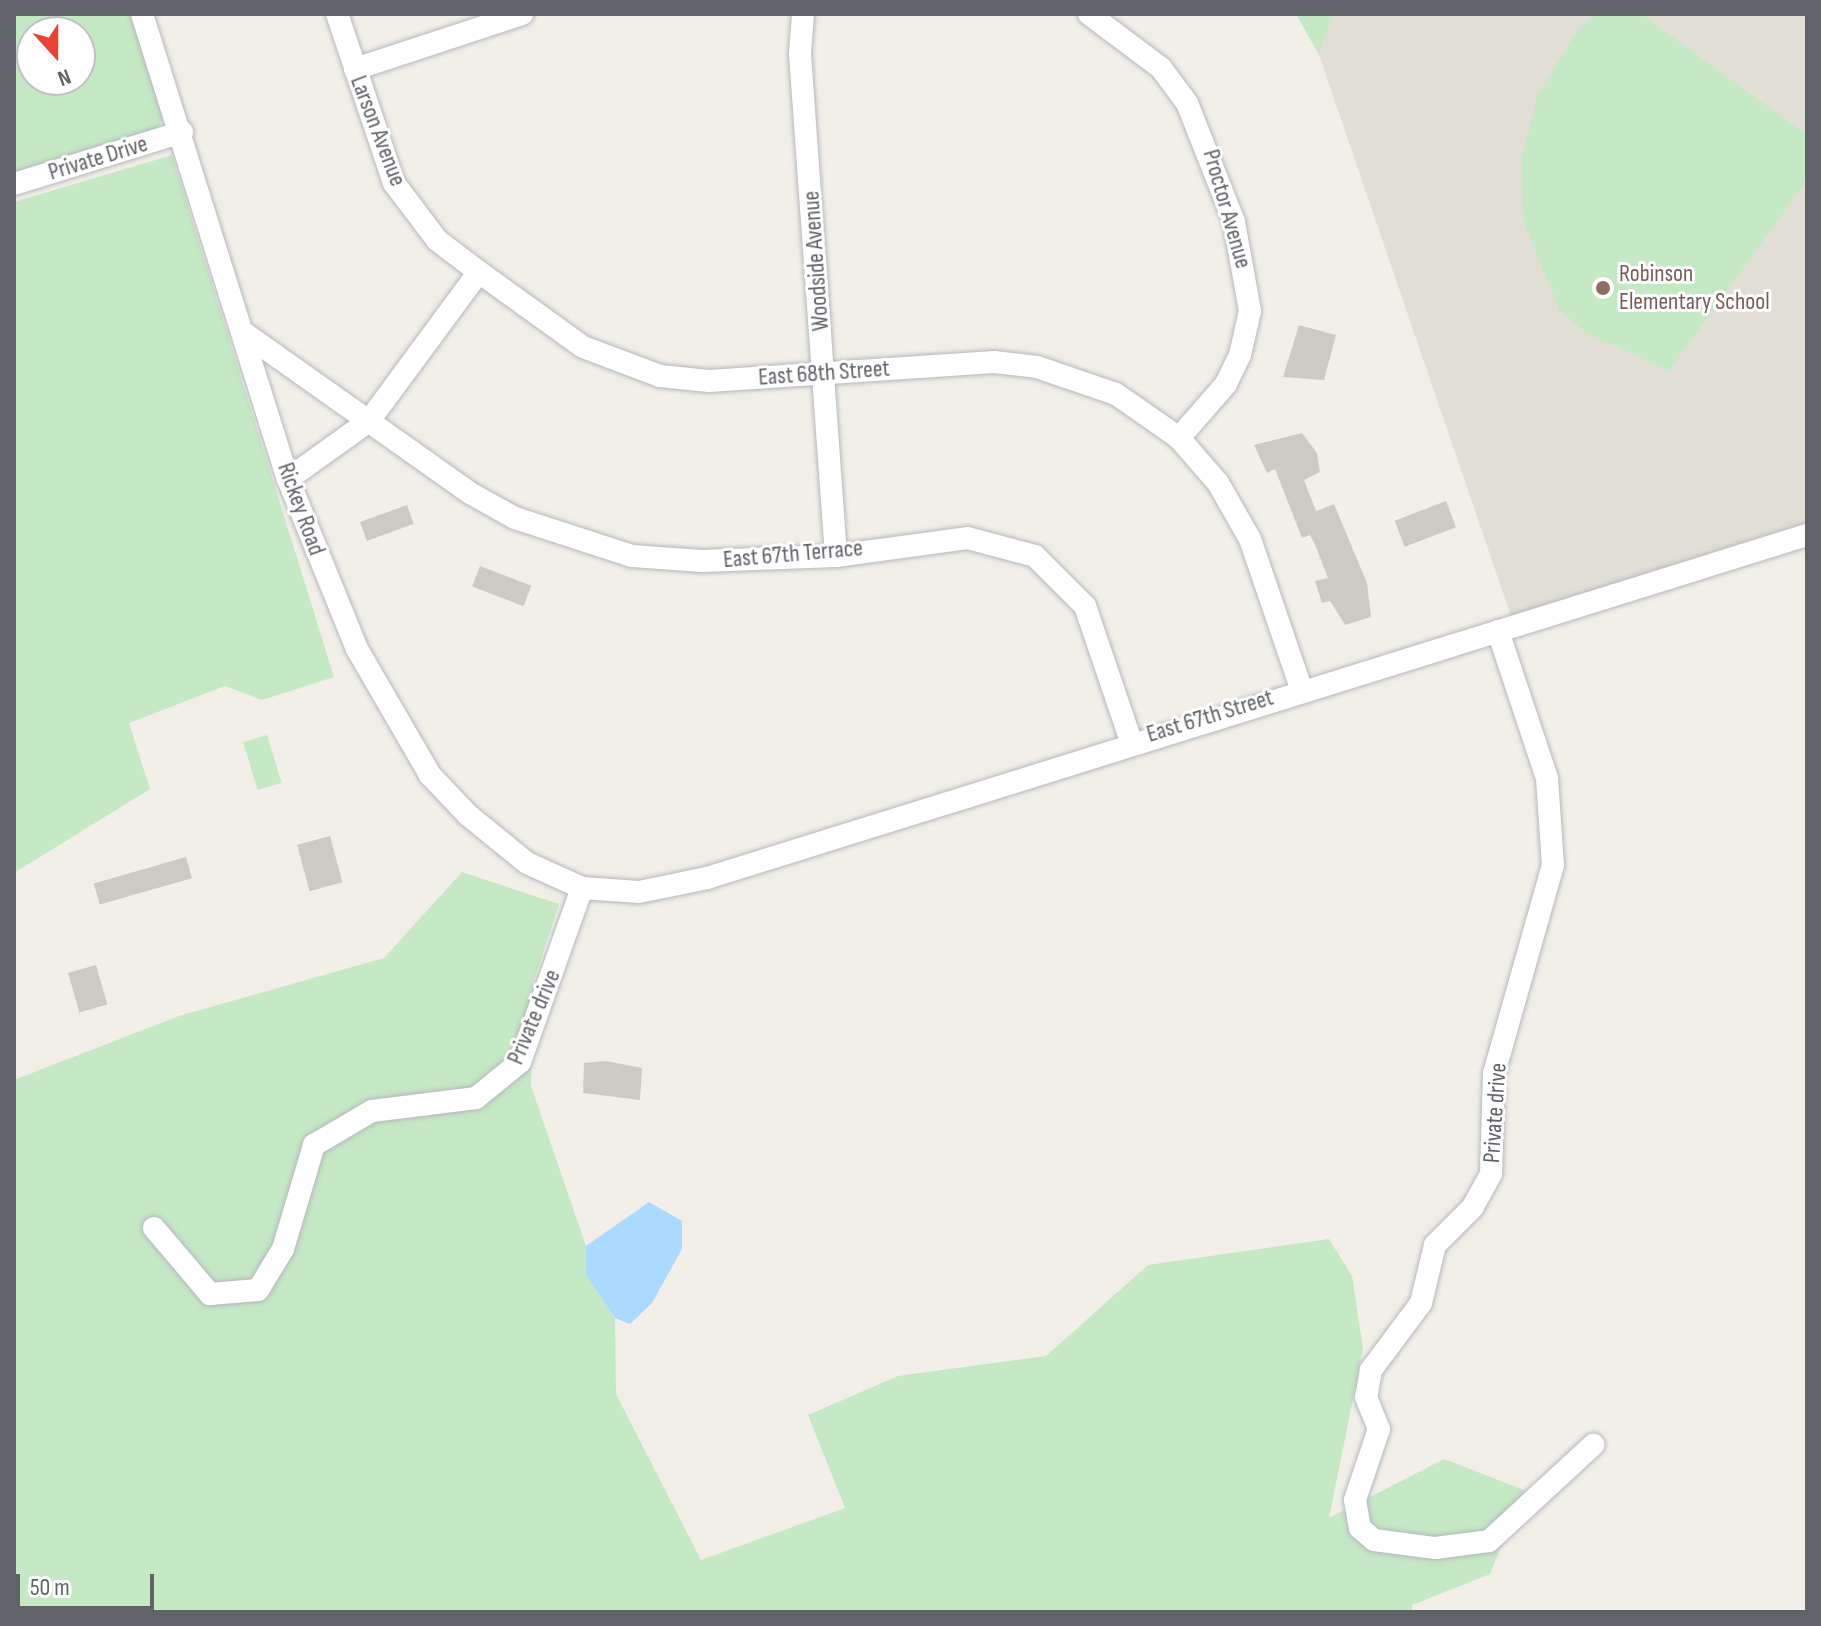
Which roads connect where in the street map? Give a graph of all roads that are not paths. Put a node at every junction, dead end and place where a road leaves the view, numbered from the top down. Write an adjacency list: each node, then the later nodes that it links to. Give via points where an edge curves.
1 (142, 14): 7 (street, Rickey Road)
2 (337, 14): 6 (street, Larson Avenue)
3 (522, 14): 6 (street)
4 (803, 14): 11 (street, Woodside Avenue)
5 (1089, 14): 13 (street, Proctor Avenue, via 1142,50 1187,103 1247,266 1250,311 1240,355 1226,384)
6 (355, 69): 9 (street, Larson Avenue, via 411,211)
7 (182, 132): 8 (street, Private Drive); 10 (street, Rickey Road)
8 (14, 184)
9 (479, 272): 11 (street, East 68th Street, via 583,347 638,371 709,381); 12 (street)
10 (244, 333): 12 (street, East 67th Terrace); 14 (street, Rickey Road)
11 (824, 373): 13 (street, East 68th Street, via 994,362 1037,367 1116,394); 16 (street, Woodside Avenue)
12 (369, 421): 14 (street); 16 (street, East 67th Terrace, via 515,518 632,556 702,561)
13 (1179, 438): 18 (street, via 1218,483 1250,539)
14 (288, 479): 20 (street, Rickey Road, via 340,613 430,775 510,852)
15 (1807, 535): 17 (street, East 67th Street)
16 (836, 556): 19 (street, East 67th Terrace, via 967,538 1035,556 1085,606)
17 (1498, 631): 18 (street, East 67th Street); 23 (street, Private drive, via 1547,778 1553,865 1494,1074 1491,1174 1473,1207 1435,1245 1421,1303 1371,1370 1366,1397 1379,1429 1355,1500 1360,1528 1374,1540 1435,1548 1489,1541)
18 (1301, 688): 19 (street, East 67th Street)
19 (1131, 741): 21 (street, East 67th Street, via 707,878)
20 (582, 888): 21 (street, Rickey Road); 22 (street, Private drive, via 520,1062 476,1098 372,1111 314,1145 283,1249 258,1290 210,1294)
21 (613, 893)
22 (154, 1228)
23 (1593, 1445)

